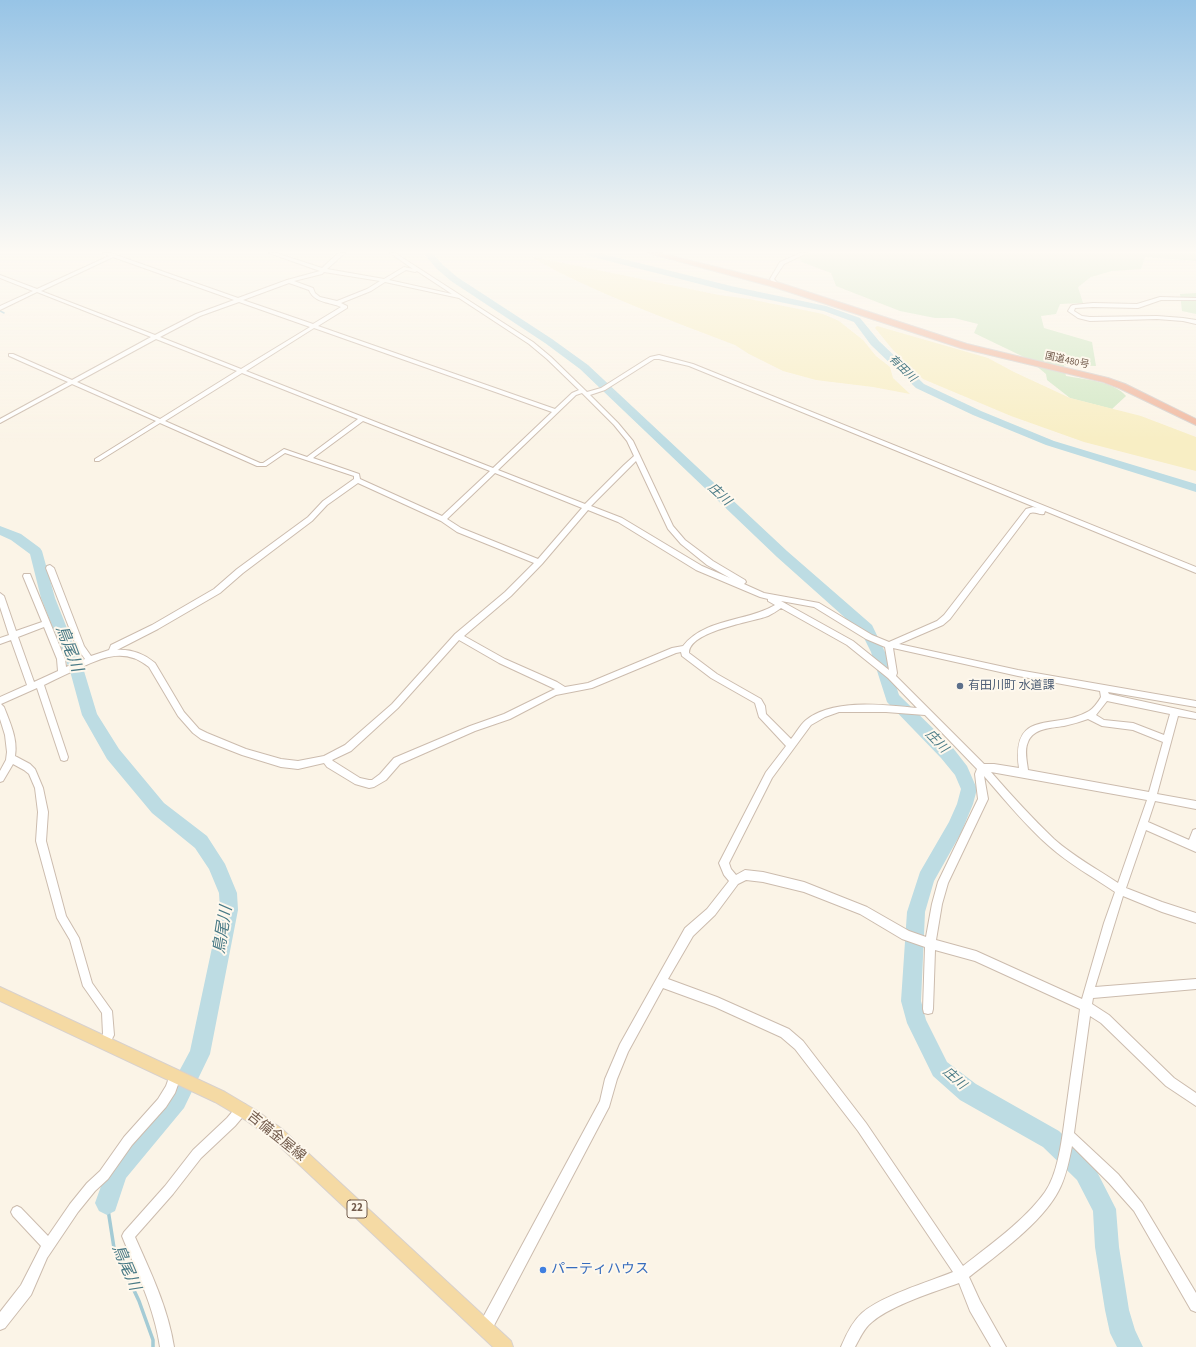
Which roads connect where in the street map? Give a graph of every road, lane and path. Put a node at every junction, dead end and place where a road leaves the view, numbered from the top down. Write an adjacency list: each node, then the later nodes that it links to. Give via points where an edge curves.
1 (102, 316): 10 (street)
2 (196, 316): 10 (street)
3 (283, 316): 9 (street)
4 (331, 316): 9 (street)
5 (489, 316): 14 (street, via 531,343)
6 (872, 316): 19 (highway, 国道480号, via 964,346 1105,380)
7 (1078, 316): 8 (street, via 1090,319 1157,318)
8 (1196, 322)
9 (313, 327): 12 (street); 15 (street)
10 (156, 337): 12 (street); 13 (street)
11 (11, 355): 13 (street)
12 (242, 370): 16 (street); 17 (street)
13 (72, 382): 17 (street); 18 (street)
14 (584, 392): 15 (street, via 574,394); 20 (street, via 621,430); 26 (street, via 604,389 652,358 659,357 691,365)
15 (555, 411): 23 (street)
16 (363, 418): 21 (street); 23 (street)
17 (161, 420): 21 (street, via 259,465 264,465 284,451); 22 (street)
18 (0, 421)
19 (1196, 422)
20 (638, 456): 25 (street); 28 (street, via 670,527)
21 (308, 459): 24 (street, via 357,475)
22 (97, 460)
23 (493, 470): 25 (street); 27 (street)
24 (357, 480): 27 (street); 43 (street, via 217,591 155,627 114,647)
25 (588, 506): 29 (street); 30 (street, via 625,523)
26 (1064, 516): 32 (street); 41 (street, via 1054,516 1033,509 1028,511 947,617 940,623)
27 (443, 519): 29 (street, via 459,530)
28 (700, 556): 30 (street, via 704,560 702,564); 34 (street)
29 (540, 562): 39 (street, via 508,594)
30 (689, 563): 34 (street)
31 (50, 568): 44 (street, via 82,648 87,654)
32 (1196, 570)
33 (27, 576): 37 (street)
34 (763, 595): 36 (street); 41 (street, via 816,605 869,637)
35 (0, 596): 38 (street)
36 (781, 605): 42 (street, via 766,614 709,631 692,640); 46 (street, via 850,643)
37 (46, 623): 38 (street); 45 (street)
38 (14, 635): 40 (street); 47 (street)
39 (458, 636): 48 (street, via 502,661); 61 (street, via 395,706 348,748)
40 (0, 641)
41 (889, 645): 46 (street, via 893,672); 49 (street)
42 (685, 649): 48 (street, via 675,650 589,686); 58 (street, via 685,654 714,676 758,701 765,718)
43 (112, 652): 44 (street); 61 (street, via 133,654 148,661 156,670 181,714 196,731 213,740 281,763 298,765)
44 (87, 661): 45 (street)
45 (64, 671): 47 (street)
46 (891, 676): 53 (street)
47 (35, 685): 50 (street); 59 (street)
48 (564, 690): 61 (street, via 554,692 507,717 473,728 397,761 374,783 358,781)
49 (1104, 693): 51 (street); 54 (street); 55 (street, via 1096,710)
50 (0, 701)
51 (1196, 704)
52 (0, 707): 60 (street, via 12,744)
53 (926, 712): 58 (street, via 839,709 822,714 808,723); 62 (street)
54 (1175, 712): 56 (street); 57 (street)
55 (1089, 715): 57 (street, via 1102,723 1133,727); 63 (street, via 1027,733 1020,752)
56 (1196, 716)
57 (1167, 740): 65 (street)
58 (791, 745): 70 (street, via 769,775 724,862 727,872)
59 (64, 757)
60 (12, 759): 64 (street); 80 (street, via 32,772 39,788 43,812 41,840 62,918 74,938 88,986 107,1011 109,1035)
61 (326, 759)
62 (982, 768): 63 (street); 71 (street, via 1052,843); 73 (street, via 979,774 983,800 943,882)
63 (1024, 773): 65 (street)
64 (0, 778)
65 (1152, 797): 66 (street); 67 (street)
66 (1196, 805)
67 (1143, 824): 69 (street); 71 (street)
68 (1196, 833): 69 (street)
69 (1194, 847)
70 (734, 881): 73 (street, via 745,875 763,876 804,887 863,910 906,935); 74 (street, via 711,912 689,932)
71 (1120, 890): 72 (street); 76 (street)
72 (1196, 918)
73 (930, 944): 78 (street, via 976,956); 79 (street)
74 (661, 982): 87 (street, via 716,1002 785,1033 799,1045 862,1127); 90 (street, via 624,1048 611,1079 605,1103)
75 (1196, 984): 76 (street)
76 (1088, 993): 78 (street)
77 (0, 994): 80 (main road, 吉備金屋線 / 22)
78 (1085, 1006): 82 (street, via 1105,1019 1170,1082); 84 (street)
79 (928, 1009)
80 (104, 1042): 81 (main road, 吉備金屋線 / 22)
81 (177, 1077): 83 (main road, 吉備金屋線 / 22); 86 (street, via 166,1097 128,1141 104,1175 80,1200)
82 (1196, 1100)
83 (242, 1109): 90 (main road, 吉備金屋線 / 22, via 277,1134); 91 (street, via 197,1154 128,1236 157,1303)
84 (1068, 1135): 87 (street, via 1059,1176 1049,1196 1028,1219); 88 (street, via 1128,1194)
85 (17, 1212): 86 (street)
86 (49, 1246): 89 (street, via 26,1290)
87 (962, 1276): 93 (street, via 888,1304 867,1317 857,1328); 94 (street, via 975,1306)
88 (1196, 1305)
89 (0, 1323)
90 (485, 1328): 92 (main road, 吉備金屋線 / 22)
91 (167, 1347)
92 (505, 1347)
93 (848, 1347)
94 (999, 1347)

